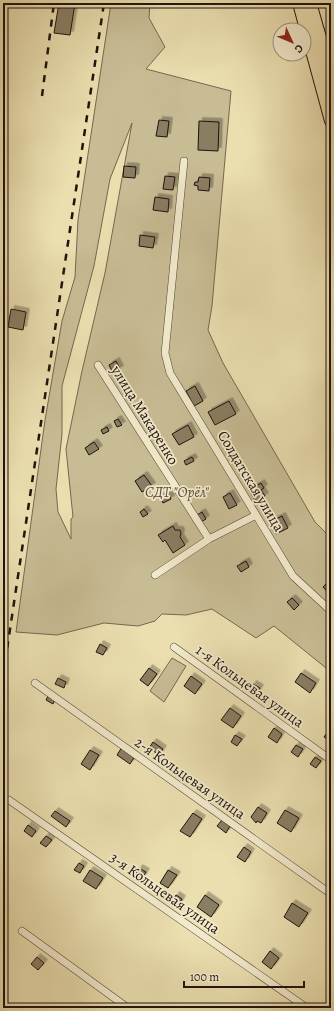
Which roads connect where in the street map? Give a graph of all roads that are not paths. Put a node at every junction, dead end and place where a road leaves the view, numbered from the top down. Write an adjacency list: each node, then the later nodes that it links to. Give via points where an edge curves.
1 (299, 3): 4 (highway)
2 (310, 3): 3 (highway)
3 (331, 76)
4 (331, 121)
5 (184, 161): 7 (street, Солдатская улица, via 165,353 170,373)
6 (98, 365): 8 (street, улица Макаренко)
7 (256, 515): 8 (street); 10 (street, Солдатская улица, via 293,576)
8 (209, 539): 9 (street)
9 (155, 575)
10 (331, 611)
11 (174, 647): 13 (street, 1-я Кольцевая улица)
12 (35, 683): 15 (street, 2-я Кольцевая улица)
13 (331, 760)
14 (9, 800): 18 (street, 3-я Кольцевая улица)
15 (331, 894)
16 (22, 931): 17 (street)
17 (128, 1008)
18 (307, 1008)

